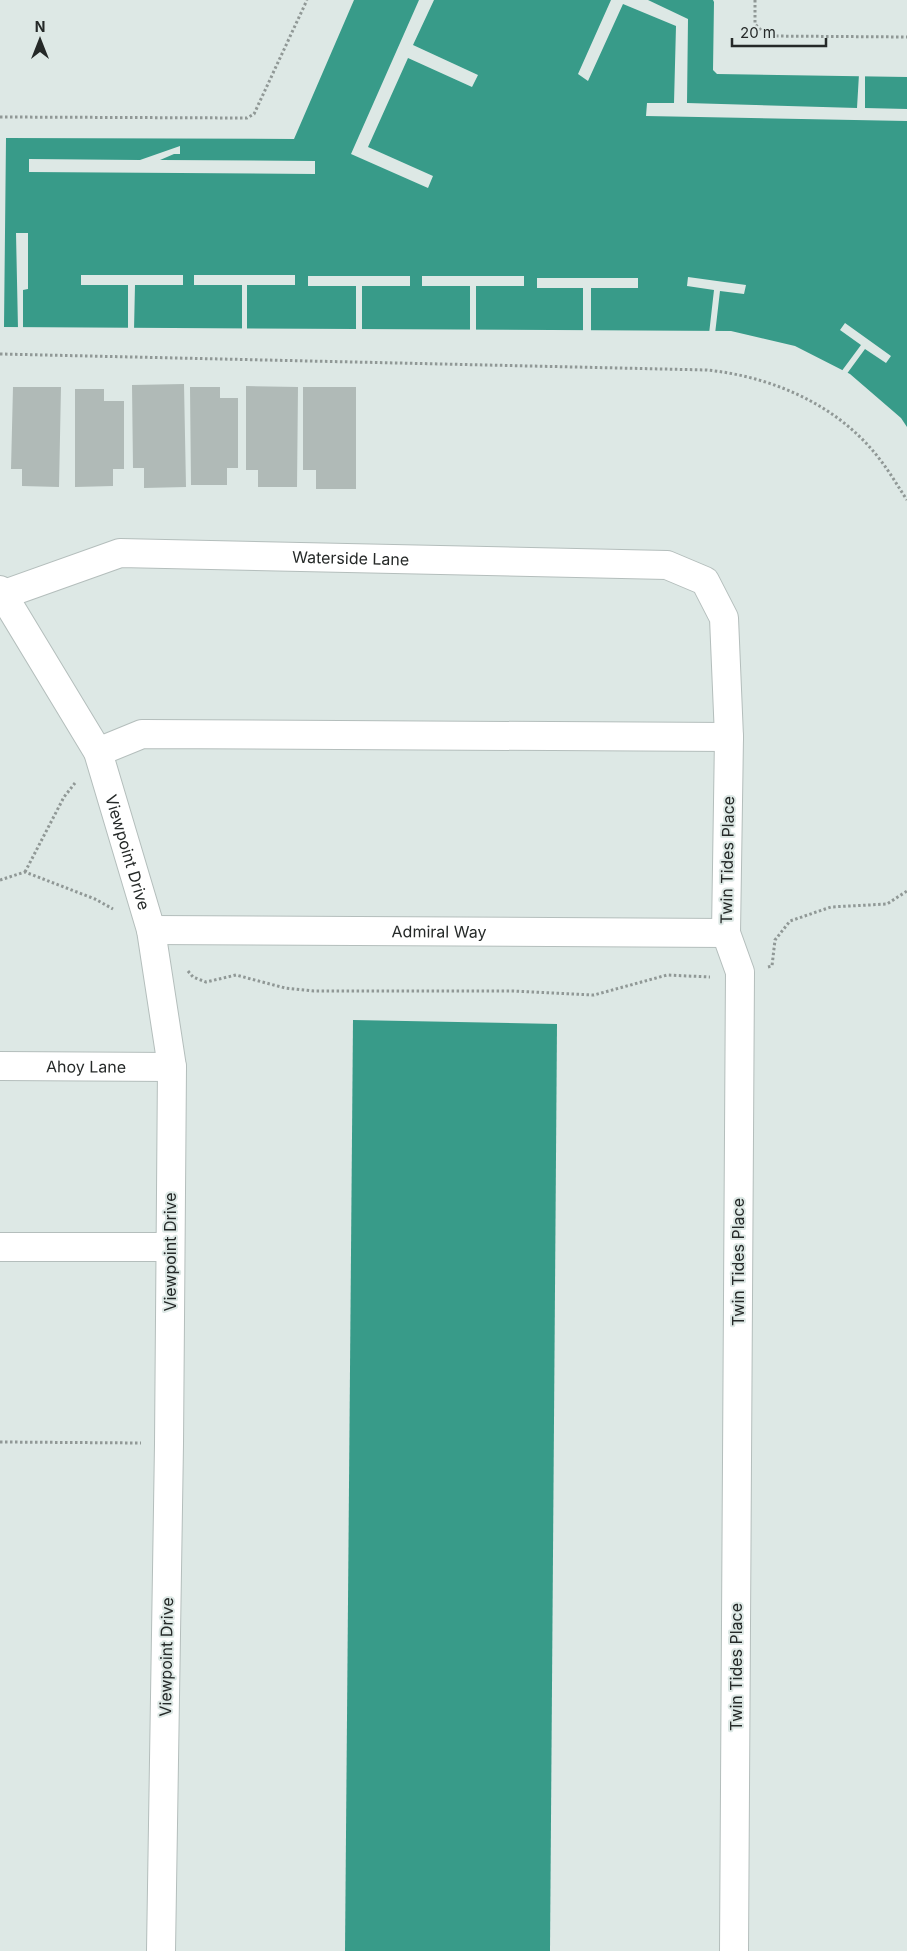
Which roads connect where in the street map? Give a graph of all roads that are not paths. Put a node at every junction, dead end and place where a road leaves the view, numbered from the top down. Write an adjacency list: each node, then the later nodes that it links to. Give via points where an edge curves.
1 (705, 580): 2 (street, Waterside Lane, via 667,565 120,552); 3 (street, Twin Tides Place, via 724,618)
2 (1, 592): 4 (street, Viewpoint Drive)
3 (729, 738): 4 (street, via 142,734); 6 (street, Twin Tides Place)
4 (98, 752): 5 (street, Viewpoint Drive)
5 (151, 930): 6 (street, Admiral Way); 8 (street, Viewpoint Drive)
6 (726, 933): 12 (street, Twin Tides Place, via 740,972)
7 (0, 1066): 8 (street, Ahoy Lane)
8 (172, 1067): 10 (street, Viewpoint Drive)
9 (0, 1247): 10 (street)
10 (170, 1247): 11 (street, Viewpoint Drive)
11 (161, 1951)
12 (734, 1951)

